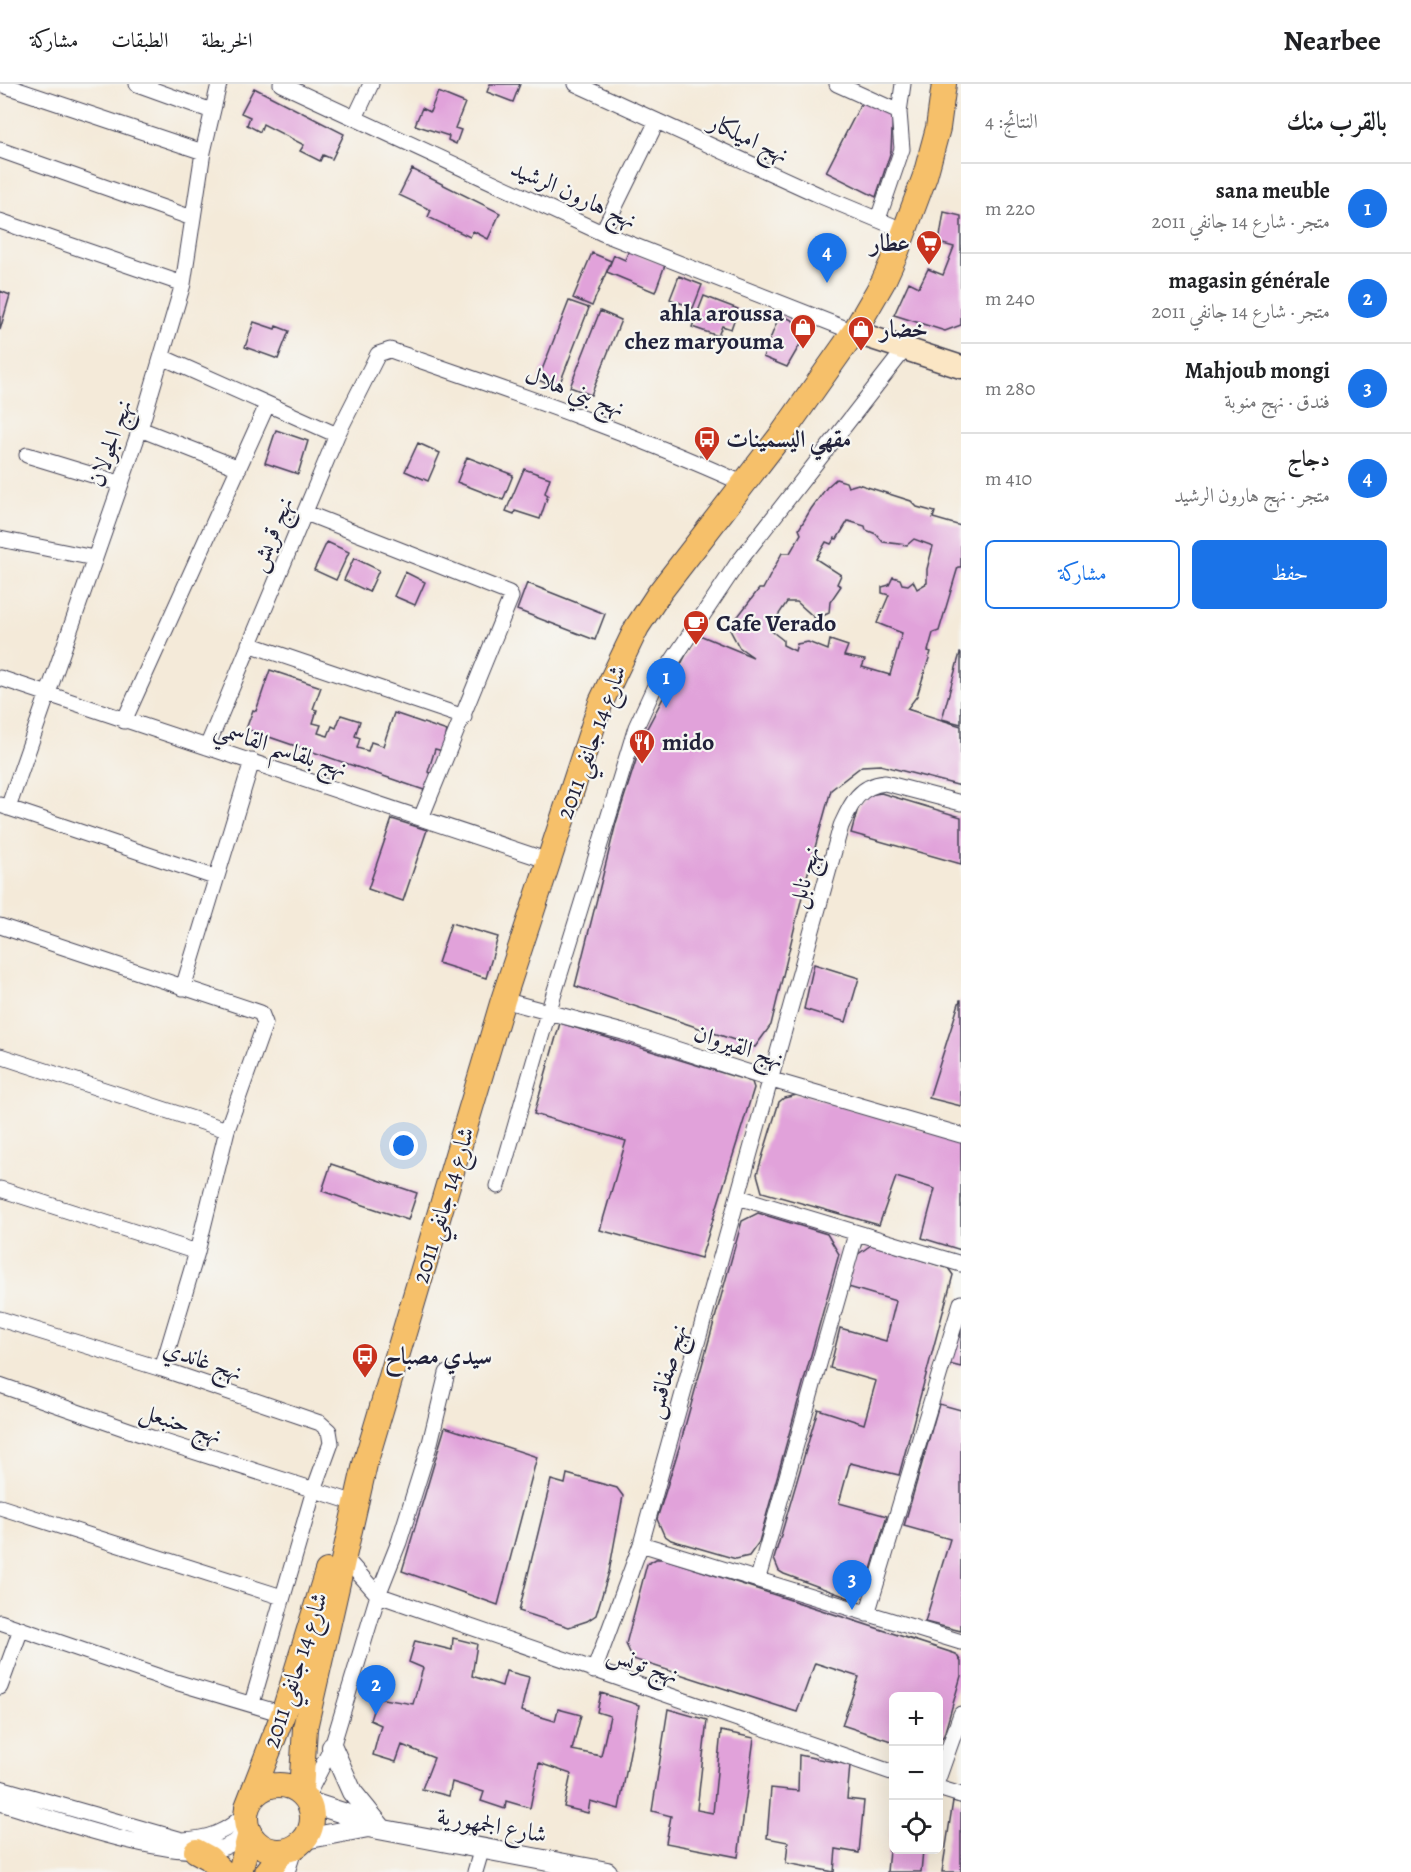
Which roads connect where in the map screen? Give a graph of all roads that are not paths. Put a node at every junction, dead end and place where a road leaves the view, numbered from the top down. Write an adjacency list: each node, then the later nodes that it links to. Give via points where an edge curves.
1 (0, 84): 15 (street)
2 (137, 84): 10 (street)
3 (219, 84): 10 (street, نهج الجولان)
4 (281, 84): 12 (street, نهج هارون الرشيد)
5 (371, 84): 12 (street)
6 (576, 84): 13 (street, نهج اميلكار)
7 (837, 84): 11 (street)
8 (903, 84): 11 (street)
9 (944, 84): 19 (main road, شارع 14 جانفي 2011, via 938,128)
10 (212, 111): 15 (street, نهج الجولان)
11 (899, 112): 17 (street, via 902,149)
12 (355, 118): 20 (street, نهج هارون الرشيد)
13 (657, 121): 17 (street, نهج اميلكار); 20 (street)
14 (0, 150): 16 (street)
15 (203, 152): 16 (street, نهج الجولان)
16 (192, 218): 21 (street, نهج الجولان)
17 (878, 219): 19 (street, نهج اميلكار)
18 (0, 221): 21 (street)
19 (905, 231): 22 (main road, شارع 14 جانفي 2011, via 883,282)
20 (602, 233): 22 (street, نهج هارون الرشيد)
21 (183, 284): 25 (street, نهج الجولان)
22 (854, 332): 24 (main road); 33 (main road, شارع 14 جانفي 2011)
23 (390, 350): 29 (street, نهج قريش, via 374,360); 33 (street, نهج بني هلال, via 548,404)
24 (904, 350): 26 (main road); 52 (street, via 737,564 654,688 636,727)
25 (162, 357): 27 (street); 28 (street, نهج الجولان)
26 (960, 365)
27 (267, 405): 29 (street); 31 (street)
28 (140, 429): 31 (street); 32 (street, نهج الجولان)
29 (337, 435): 34 (street, نهج قريش)
30 (27, 455): 32 (street)
31 (239, 468): 41 (street)
32 (119, 483): 36 (street, نهج الجولان)
33 (742, 483): 47 (main road, شارع 14 جانفي 2011, via 637,627 601,702)
34 (306, 513): 37 (street, نهج قريش); 40 (street, via 510,595)
35 (0, 538): 36 (street)
36 (94, 558): 39 (street, نهج الجولان)
37 (249, 644): 40 (street); 42 (street, نهج قريش)
38 (0, 678): 39 (street, نهج بلقاسم القاسمي)
39 (47, 694): 41 (street, نهج بلقاسم القاسمي); 45 (street, نهج الجولان)
40 (464, 717): 46 (street)
41 (124, 721): 42 (street, نهج بلقاسم القاسمي)
42 (207, 747): 43 (street, نهج بلقاسم القاسمي)
43 (252, 761): 46 (street, نهج بلقاسم القاسمي); 48 (street)
44 (961, 803): 54 (street, نهج نابل, via 885,783 866,787 852,803 841,826)
45 (4, 806): 48 (street)
46 (422, 818): 47 (street, نهج بلقاسم القاسمي)
47 (549, 861): 51 (main road, شارع 14 جانفي 2011)
48 (214, 878): 50 (street)
49 (0, 926): 50 (street)
50 (183, 988): 55 (street, via 261,1013 266,1023)
51 (503, 1000): 52 (street, نهج القيروان); 68 (main road, شارع 14 جانفي 2011)
52 (548, 1013): 54 (street, نهج القيروان, via 623,1032); 57 (street)
53 (0, 1056): 55 (street)
54 (772, 1080): 56 (street, نهج القيروان); 59 (street, نهج صفاقس)
55 (227, 1130): 61 (street)
56 (961, 1135)
57 (498, 1185)
58 (0, 1190): 61 (street)
59 (738, 1197): 60 (street); 72 (street, نهج صفاقس)
60 (856, 1234): 62 (street); 74 (street)
61 (196, 1252): 65 (street)
62 (961, 1264)
63 (961, 1303): 77 (street)
64 (0, 1319): 65 (street, نهج غاندي)
65 (162, 1369): 69 (street, نهج غاندي, via 326,1427 331,1443)
66 (447, 1373): 75 (street, via 399,1542)
67 (0, 1385): 69 (street, نهج حنبعل)
68 (364, 1464): 70 (main road, شارع 14 جانفي 2011); 73 (main road, شارع 14 جانفي 2011)
69 (314, 1490): 70 (street, نهج حنبعل); 76 (street)
70 (349, 1501): 84 (main road, شارع 14 جانفي 2011)
71 (0, 1507): 76 (street)
72 (641, 1544): 74 (street); 81 (street, نهج صفاقس)
73 (345, 1558): 75 (street); 92 (main road, شارع 14 جانفي 2011, via 305,1728)
74 (758, 1578): 77 (street)
75 (378, 1595): 81 (street, نهج تونس); 86 (street)
76 (282, 1597): 83 (street)
77 (867, 1614): 80 (street)
78 (0, 1622): 79 (street)
79 (21, 1629): 82 (street); 83 (street, via 169,1680)
80 (961, 1642)
81 (594, 1671): 88 (street, نهج تونس)
82 (0, 1687)
83 (252, 1703): 84 (street)
84 (283, 1714): 94 (main road, شارع 14 جانفي 2011)
85 (961, 1714): 87 (street)
86 (332, 1748): 92 (street); 96 (street, via 352,1792)
87 (943, 1767)
88 (889, 1771)
89 (0, 1788): 95 (street)
90 (943, 1789): 91 (street)
91 (961, 1795)
92 (305, 1798): 94 (main road, via 291,1787 270,1786 252,1798); 96 (street); 99 (main road, شارع 14 جانفي 2011, via 313,1821)
93 (0, 1803): 95 (street)
94 (248, 1821): 95 (street, via 204,1839 182,1840); 98 (street, via 231,1845); 99 (main road, via 267,1849); 102 (main road, شارع 14 جانفي 2011)
95 (101, 1825): 98 (street, via 170,1849)
96 (376, 1828): 97 (street, شارع الجمهورية); 99 (street)
97 (482, 1848): 100 (street, شارع الجمهورية); 104 (street)
98 (196, 1851): 101 (main road)
99 (292, 1852): 103 (main road)
100 (568, 1868): 105 (street, شارع الجمهورية)
101 (223, 1872)
102 (240, 1872)
103 (267, 1872)
104 (475, 1872)
105 (607, 1872)

